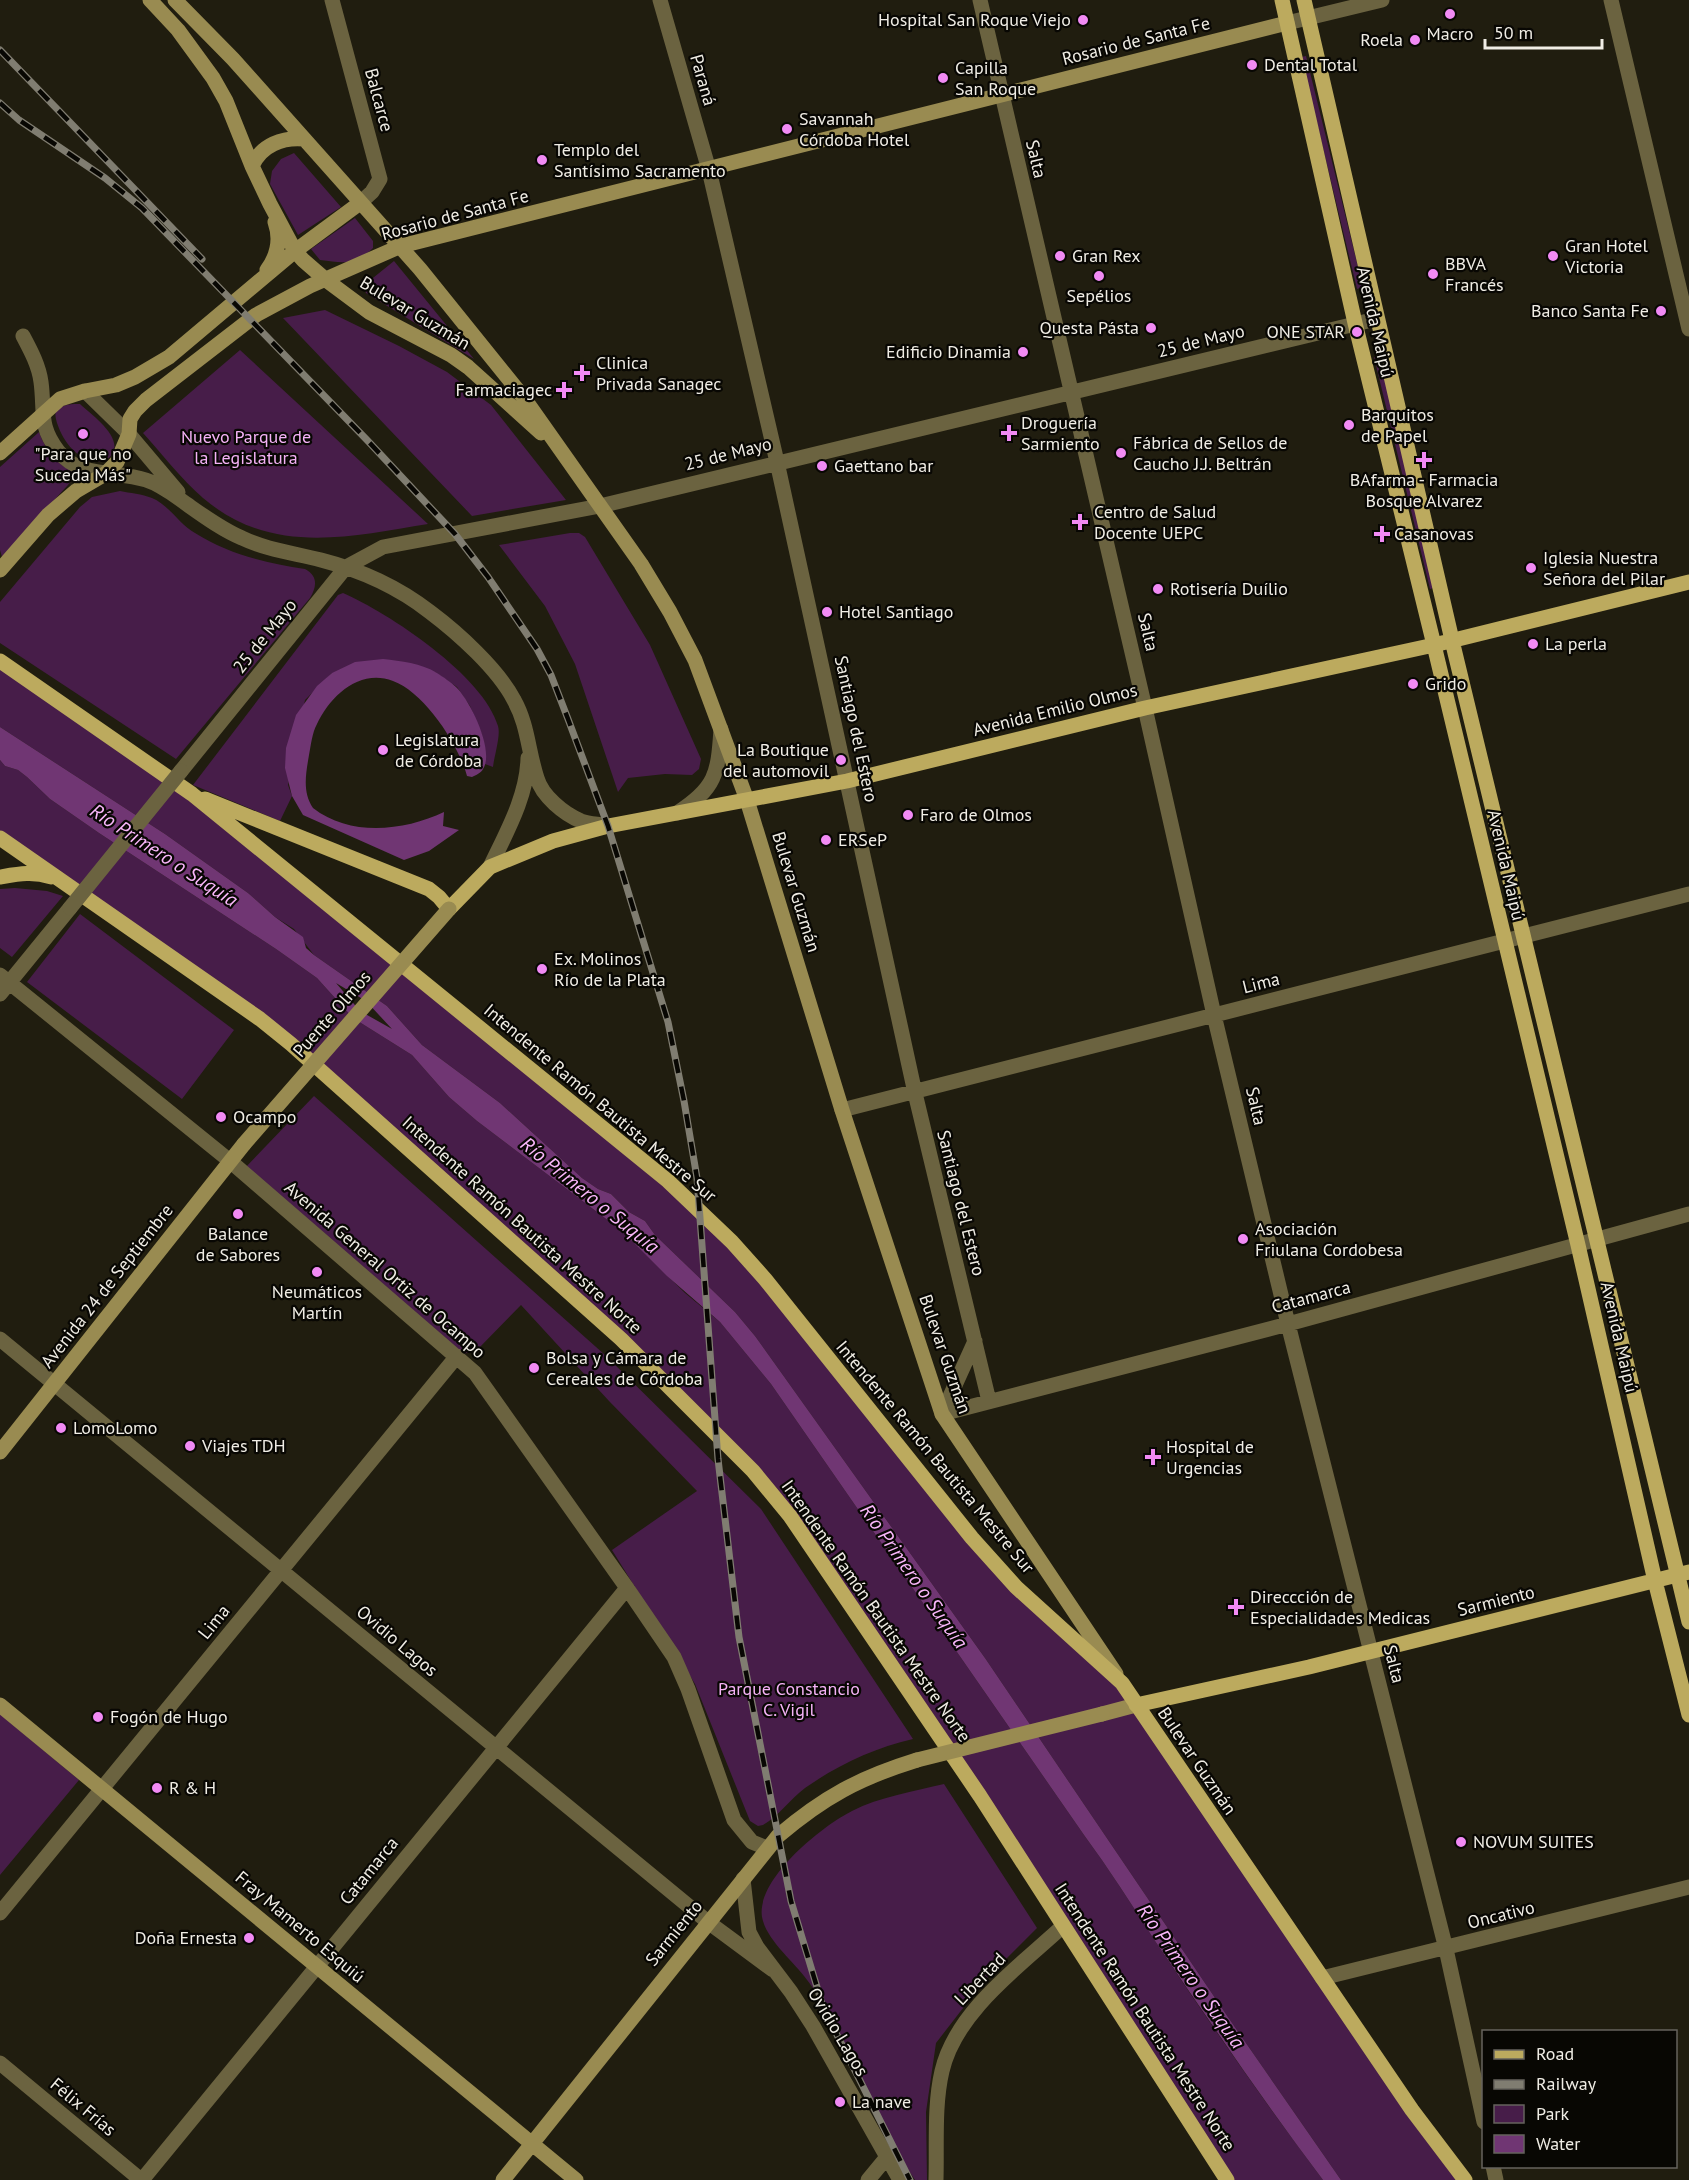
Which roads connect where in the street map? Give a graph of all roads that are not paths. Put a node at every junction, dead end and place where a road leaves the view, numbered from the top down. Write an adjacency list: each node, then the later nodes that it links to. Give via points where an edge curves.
1 (150, 0): 14 (main road, via 213,78)
2 (175, 0): 13 (main road, Bulevar Guzmán)
3 (332, 0): 16 (street, Balcarce, via 380,179)
4 (660, 0): 15 (street, Paraná)
5 (980, 0): 12 (street, Salta)
6 (1282, 0): 11 (main road, Avenida Maipú)
7 (1304, 0): 10 (main road, Avenida Maipú)
8 (1382, 0): 10 (street, Rosario de Santa Fe)
9 (1611, 0): 24 (street)
10 (1308, 18): 11 (street, Rosario de Santa Fe); 22 (main road, Avenida Maipú)
11 (1287, 23): 12 (main road, Rosario de Santa Fe); 23 (main road, Avenida Maipú)
12 (1001, 96): 15 (main road, Rosario de Santa Fe); 27 (street, Salta)
13 (304, 139): 14 (main road, via 282,140 272,145); 16 (main road, Bulevar Guzmán)
14 (252, 166): 17 (main road)
15 (708, 170): 18 (main road, Rosario de Santa Fe); 32 (street, Santiago del Estero)
16 (360, 202): 18 (main road, Bulevar Guzmán); 19 (main road)
17 (270, 204): 19 (main road, Bulevar Guzmán); 21 (main road, via 278,250)
18 (401, 246): 20 (main road, Rosario de Santa Fe); 31 (main road, Bulevar Guzmán, via 524,398)
19 (295, 251): 20 (main road, Bulevar Guzmán); 21 (main road)
20 (326, 280): 29 (main road, Rosario de Santa Fe, via 256,315 146,400 130,419); 31 (main road, Bulevar Guzmán, via 369,312 468,367)
21 (257, 284): 26 (main road, via 170,357 135,377)
22 (1376, 319): 23 (street, 25 de Mayo); 39 (main road, Avenida Maipú)
23 (1355, 323): 27 (street, 25 de Mayo); 40 (main road, Avenida Maipú)
24 (1689, 329)
25 (23, 336): 28 (street, via 39,370)
26 (85, 391): 28 (main road, via 60,399); 29 (street)
27 (1072, 392): 32 (street, 25 de Mayo); 42 (street, Salta)
28 (42, 416): 30 (main road); 33 (street, via 62,455 84,469)
29 (129, 434): 33 (main road, Rosario de Santa Fe, via 117,462); 35 (street)
30 (0, 453)
31 (562, 454): 34 (main road, Bulevar Guzmán)
32 (777, 462): 34 (street, 25 de Mayo); 45 (street, Santiago del Estero)
33 (105, 474): 35 (street, via 146,480 163,487); 37 (main road, Rosario de Santa Fe, via 48,514)
34 (600, 506): 36 (street, 25 de Mayo, via 383,547); 43 (main road, Bulevar Guzmán, via 670,612 695,660)
35 (191, 508): 36 (street, via 261,546)
36 (346, 567): 44 (street, via 408,597 452,629 504,684); 58 (street, 25 de Mayo, bridge, via 70,908)
37 (0, 570)
38 (1689, 582): 39 (main road, Avenida Emilio Olmos)
39 (1453, 640): 40 (main road, Avenida Emilio Olmos); 56 (main road, Avenida Maipú)
40 (1434, 645): 42 (main road, Avenida Emilio Olmos); 57 (main road, Avenida Maipú)
41 (0, 661): 46 (main road, Intendente Ramón Bautista Mestre Sur)
42 (1145, 708): 45 (main road, Avenida Emilio Olmos); 59 (street, Salta)
43 (721, 726): 47 (main road, Bulevar Guzmán); 48 (street, via 713,779 700,797)
44 (527, 731): 49 (street, via 537,778 551,800 581,821); 51 (street, via 528,761 521,797)
45 (847, 781): 47 (main road, Avenida Emilio Olmos); 60 (street, Santiago del Estero)
46 (192, 794): 55 (main road, via 429,889); 83 (main road, Intendente Ramón Bautista Mestre Sur, via 668,1180 765,1279 986,1554 1016,1587)
47 (747, 800): 48 (main road, Avenida Emilio Olmos); 61 (main road, Bulevar Guzmán)
48 (677, 813): 49 (main road, Avenida Emilio Olmos)
49 (608, 826): 51 (main road, Avenida Emilio Olmos, via 553,841)
50 (0, 838): 53 (main road, Intendente Ramón Bautista Mestre Norte)
51 (490, 867): 55 (main road, Avenida Emilio Olmos)
52 (0, 877): 53 (main road, via 33,873)
53 (59, 879): 94 (main road, Intendente Ramón Bautista Mestre Norte, via 291,1044 621,1339 753,1471 790,1516)
54 (1689, 894): 56 (street, Lima)
55 (449, 909): 62 (main road, Puente Olmos, bridge)
56 (1523, 936): 57 (street, Lima); 67 (main road, Avenida Maipú)
57 (1504, 941): 59 (street, Lima); 68 (main road, Avenida Maipú)
58 (3, 984): 63 (street, Avenida General Ortiz de Ocampo)
59 (1214, 1015): 60 (street, Lima); 69 (street, Salta)
60 (915, 1093): 61 (street, Lima); 71 (street, Santiago del Estero)
61 (842, 1110): 75 (main road, Bulevar Guzmán)
62 (244, 1144): 63 (street, via 229,1152); 64 (main road, Avenida 24 de Septiembre); 65 (street, via 242,1161)
63 (215, 1148): 64 (street, Avenida General Ortiz de Ocampo)
64 (230, 1161): 65 (street, Avenida General Ortiz de Ocampo); 73 (main road, Avenida 24 de Septiembre)
65 (251, 1179): 72 (street, Avenida General Ortiz de Ocampo)
66 (1689, 1214): 67 (street, Catamarca)
67 (1596, 1239): 68 (street, Catamarca); 78 (main road, Avenida Maipú)
68 (1578, 1245): 69 (street, Catamarca); 79 (main road, Avenida Maipú)
69 (1288, 1324): 74 (street, Catamarca); 82 (street, Salta)
70 (0, 1339): 73 (street, Ovidio Lagos)
71 (975, 1341): 74 (street, Santiago del Estero); 75 (street)
72 (457, 1356): 77 (street, Lima); 80 (street, Avenida General Ortiz de Ocampo, via 488,1388)
73 (54, 1383): 76 (main road, Avenida 24 de Septiembre); 77 (street, Ovidio Lagos)
74 (989, 1401): 75 (street, Catamarca)
75 (942, 1414): 83 (main road, Bulevar Guzmán)
76 (0, 1452)
77 (281, 1570): 87 (street, Ovidio Lagos); 88 (street, Lima)
78 (1683, 1574): 79 (main road, Sarmiento); 81 (main road, Avenida Maipú)
79 (1655, 1581): 82 (main road, Sarmiento); 86 (main road, Avenida Maipú)
80 (627, 1588): 87 (street, Catamarca); 89 (street, Avenida General Ortiz de Ocampo, via 674,1658 734,1820 752,1842)
81 (1689, 1622)
82 (1371, 1652): 85 (main road, Sarmiento); 95 (street, Salta)
83 (1122, 1683): 85 (main road, Bulevar Guzmán)
84 (0, 1705): 88 (main road, Fray Mamerto Esquiú)
85 (1136, 1705): 89 (main road, Sarmiento, bridge, via 881,1771 808,1810); 98 (main road, Bulevar Guzmán)
86 (1689, 1714)
87 (495, 1748): 93 (street, Ovidio Lagos); 96 (street, Catamarca)
88 (102, 1789): 92 (street, Lima); 96 (main road, Fray Mamerto Esquiú)
89 (768, 1848): 90 (main road, Sarmiento)
90 (743, 1879): 93 (main road, Sarmiento); 97 (street, Ovidio Lagos, via 749,1932)
91 (1689, 1887): 95 (street, Oncativo)
92 (0, 1913)
93 (708, 1922): 97 (street, Ovidio Lagos); 101 (main road, Sarmiento)
94 (1064, 1926): 108 (street, Libertad, via 987,1997 959,2031 942,2068 939,2085); 109 (main road, Intendente Ramón Bautista Mestre Norte)
95 (1446, 1949): 98 (street, Oncativo); 100 (street, Salta)
96 (317, 1966): 101 (main road, Fray Mamerto Esquiú); 103 (street, Catamarca)
97 (773, 1970): 102 (street, Ovidio Lagos, via 813,2026)
98 (1322, 1978): 110 (main road, Bulevar Guzmán)
99 (0, 2063): 103 (street, Félix Frías)
100 (1482, 2113)
101 (532, 2144): 104 (main road, Sarmiento); 105 (main road, Fray Mamerto Esquiú)
102 (887, 2157): 106 (street); 107 (street, Ovidio Lagos)
103 (141, 2180)
104 (503, 2180)
105 (576, 2180)
106 (868, 2180)
107 (900, 2180)
108 (936, 2180)
109 (1227, 2180)
110 (1465, 2180)

